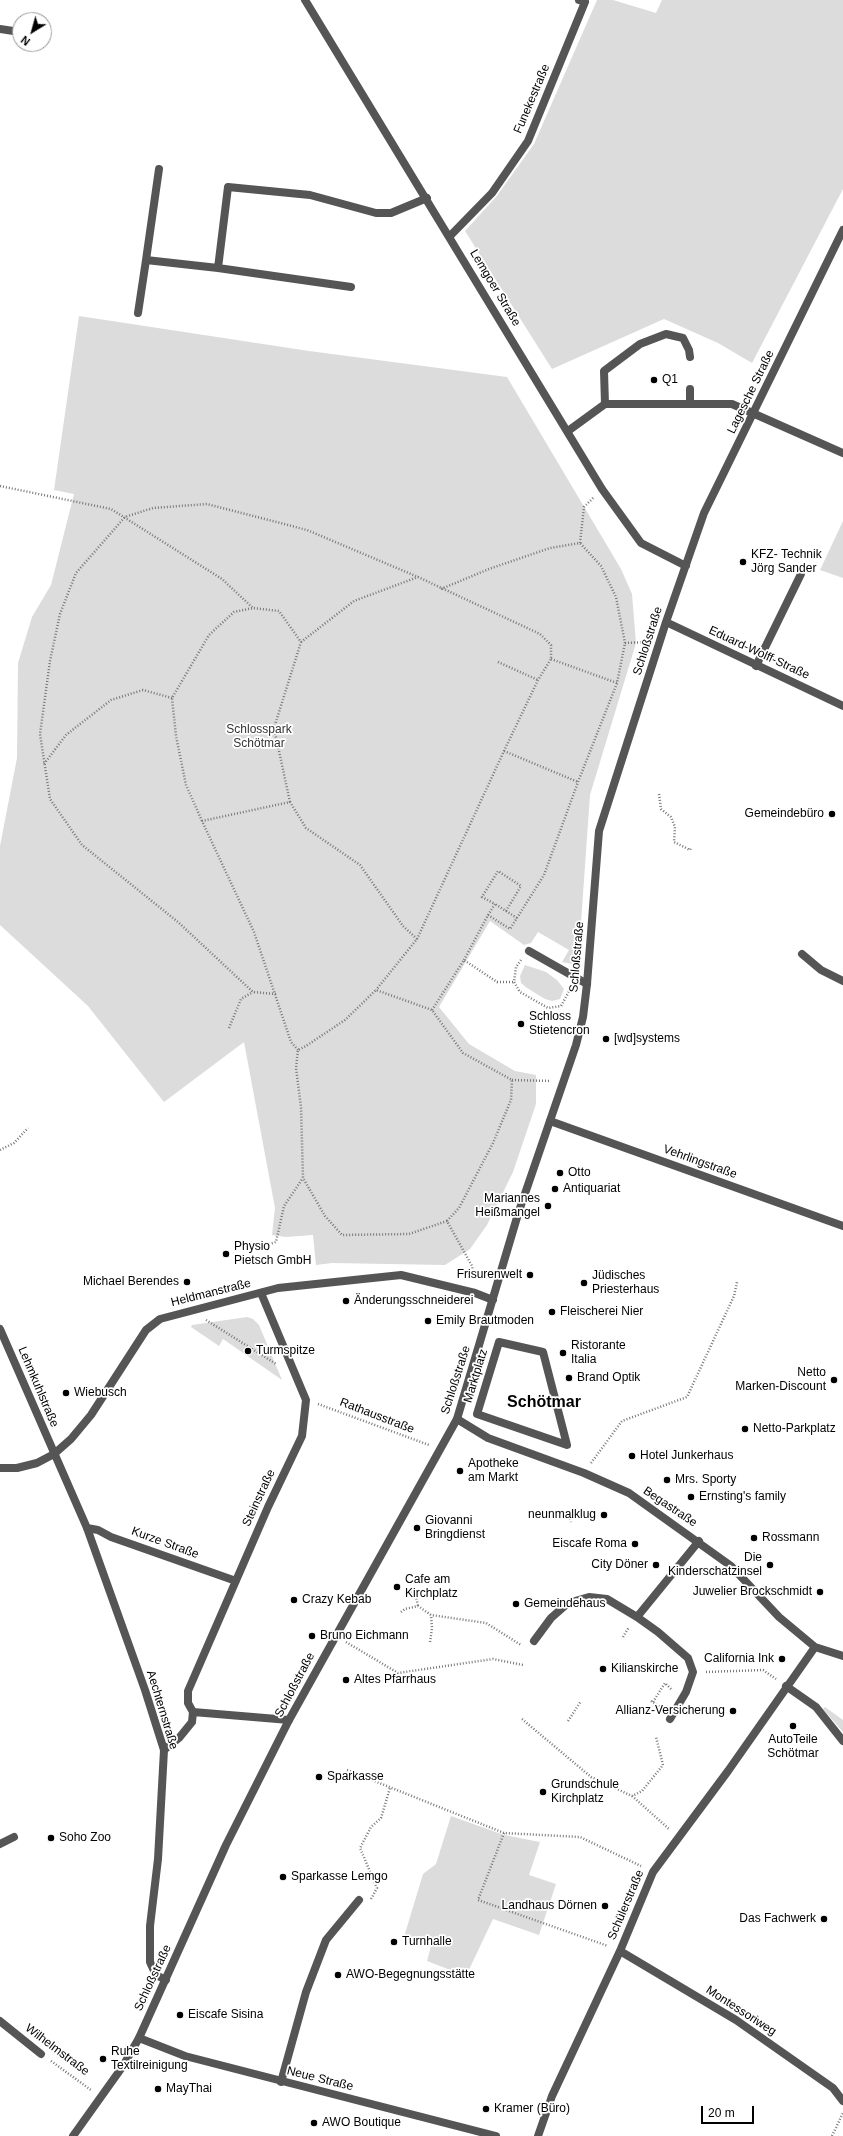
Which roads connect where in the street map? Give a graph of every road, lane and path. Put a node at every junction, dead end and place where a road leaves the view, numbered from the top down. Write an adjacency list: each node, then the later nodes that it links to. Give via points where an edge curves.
1 (305, 0): 6 (street, Lemgoer Straße)
2 (579, 0): 8 (street, Funekestraße, via 585,2 528,141 492,193)
3 (0, 29): 4 (street)
4 (12, 31)
5 (159, 169): 9 (street)
6 (427, 198): 8 (street, Lemgoer Straße); 10 (street, via 391,214 376,213 310,195 228,187)
7 (843, 230): 17 (street, Lagesche Straße)
8 (450, 236): 18 (street, Lemgoer Straße)
9 (146, 260): 10 (street); 12 (street)
10 (218, 268): 11 (street)
11 (351, 287)
12 (138, 313)
13 (690, 357): 15 (street, via 683,338 672,335 666,334 640,344 604,371)
14 (690, 389): 16 (street)
15 (605, 404): 16 (street); 18 (street)
16 (690, 404): 17 (street, via 732,404)
17 (753, 415): 19 (street); 24 (street, Lagesche Straße, via 704,514)
18 (568, 431): 21 (street, Lemgoer Straße)
19 (843, 453)
20 (0, 486): 22 (path, via 111,509)
21 (602, 489): 23 (path, via 584,507); 24 (street, Lemgoer Straße, via 641,544)
22 (125, 516): 26 (path, via 153,508 207,504 307,530); 28 (path, via 222,579); 39 (path, via 76,573 60,614 50,661 40,734)
23 (580, 543): 27 (path, via 550,548); 35 (path, via 601,566 616,597 625,643)
24 (686, 566): 29 (street, Schloßstraße)
25 (801, 574): 33 (street)
26 (418, 577): 27 (path); 30 (path, via 354,601)
27 (441, 589): 31 (path, via 540,634 551,645)
28 (253, 608): 30 (path, via 279,611); 36 (path, via 234,612 209,635)
29 (666, 622): 33 (street, Eduard-Wolff-Straße); 56 (street, Schloßstraße, via 599,831)
30 (301, 642): 42 (path, via 274,728)
31 (551, 659): 34 (path); 35 (path)
32 (498, 662): 34 (path)
33 (756, 666): 37 (street, Eduard-Wolff-Straße)
34 (538, 680): 38 (path)
35 (617, 683): 40 (path)
36 (172, 698): 39 (path, via 143,690 111,700 66,735); 43 (path, via 176,736 186,785)
37 (843, 706)
38 (504, 751): 40 (path); 49 (path)
39 (44, 764): 58 (path, via 50,799 82,845 178,922)
40 (578, 782): 48 (path, via 544,875)
41 (659, 794): 44 (path, via 661,809 671,817 675,828 674,842 690,850)
42 (290, 802): 43 (path); 49 (path, via 306,828 360,865 403,926)
43 (202, 821): 59 (path, via 254,932)
44 (691, 847)
45 (495, 904): 46 (path); 46 (path, via 482,896 498,871 521,886); 47 (path)
46 (506, 911): 48 (path)
47 (488, 915): 48 (path, via 510,929); 52 (path)
48 (517, 918)
49 (417, 939): 57 (path)
50 (529, 951): 53 (street); 55 (path, via 516,967)
51 (802, 954): 54 (street, via 821,970)
52 (464, 960): 55 (path, via 497,982); 60 (path)
53 (575, 978): 55 (path, via 568,996 560,1006 548,1008 520,992); 56 (street)
54 (843, 981)
55 (514, 982)
56 (587, 984): 64 (street, Schloßstraße, via 583,1016)
57 (376, 990): 60 (path); 62 (path, via 346,1020)
58 (253, 992): 59 (path); 61 (path, via 241,999)
59 (276, 994): 62 (path, via 291,1042)
60 (432, 1010): 63 (path, via 463,1053)
61 (229, 1028)
62 (298, 1050): 68 (path, via 296,1068 301,1107)
63 (512, 1080): 64 (path); 69 (path, via 511,1100 493,1143 459,1208)
64 (564, 1081): 65 (street, Schloßstraße)
65 (550, 1121): 70 (street, Vehrlingstraße); 75 (street, Schloßstraße)
66 (28, 1128): 67 (path, via 14,1143)
67 (0, 1150)
68 (303, 1178): 69 (path, via 325,1216 342,1235 409,1234); 71 (path, via 284,1206 276,1242)
69 (448, 1221): 72 (path)
70 (843, 1226)
71 (266, 1245)
72 (472, 1266)
73 (737, 1282): 85 (path, via 734,1296 687,1397 622,1421)
74 (261, 1293): 75 (street, Heldmanstraße, via 321,1282 401,1275); 76 (street, Heldmanstraße); 78 (street)
75 (492, 1300): 80 (street, Schloßstraße)
76 (190, 1310): 78 (path, via 267,1359); 83 (street, Heldmanstraße, via 160,1319 146,1330 90,1415 71,1439)
77 (0, 1329): 83 (street, Lehmkuhlstraße)
78 (294, 1373): 79 (street)
79 (306, 1400): 82 (path, Rathausstraße); 90 (street, Steinstraße, via 302,1436)
80 (456, 1419): 82 (street, Schloßstraße); 85 (street, Begastraße, via 488,1438)
81 (568, 1445): 81 (street, Marktplatz, via 477,1414 499,1342 542,1352)
82 (441, 1450): 96 (street, Schloßstraße)
83 (54, 1454): 84 (street, Heldmanstraße, via 37,1463 17,1468); 88 (street, Aechternstraße)
84 (0, 1468)
85 (584, 1473): 89 (street, Begastraße, via 629,1493)
86 (568, 1513): 87 (path)
87 (571, 1522)
88 (87, 1528): 90 (street, Kurze Straße); 116 (street, Aechternstraße)
89 (699, 1541): 95 (street); 100 (street, Begastraße, via 731,1566 780,1617)
90 (236, 1581): 109 (street, Steinstraße, via 188,1691 188,1703)
91 (408, 1591): 92 (path, via 416,1596)
92 (418, 1606): 93 (path); 94 (path)
93 (401, 1612)
94 (431, 1615): 98 (path); 99 (path, via 486,1623)
95 (637, 1617): 97 (street, via 607,1599 589,1597 568,1604 551,1618); 103 (street, via 688,1658)
96 (335, 1636): 102 (path, via 398,1673 493,1659); 112 (street, Schloßstraße)
97 (534, 1640)
98 (430, 1642)
99 (523, 1646)
100 (815, 1647): 101 (street, Begastraße); 105 (street, Schülerstraße)
101 (843, 1656)
102 (523, 1665)
103 (693, 1672): 104 (path, via 763,1670); 111 (street, via 686,1692)
104 (772, 1676)
105 (786, 1686): 115 (street, via 816,1707); 124 (street, Schülerstraße)
106 (668, 1695): 108 (path, via 673,1689 664,1683 652,1701 659,1706)
107 (581, 1701): 113 (path)
108 (664, 1701)
109 (193, 1712): 112 (street); 116 (street, via 192,1722 179,1738)
110 (522, 1719): 119 (path, via 591,1777)
111 (670, 1719)
112 (289, 1720): 127 (street, Schloßstraße, via 226,1845)
113 (568, 1721)
114 (656, 1737): 119 (path, via 663,1765 642,1791)
115 (843, 1741)
116 (164, 1750): 127 (street, Aechternstraße, via 150,1962 156,1975)
117 (348, 1770): 118 (path)
118 (390, 1788): 121 (path); 125 (path, via 381,1818 371,1827 360,1848 377,1888 373,1899)
119 (632, 1796): 120 (path)
120 (667, 1827)
121 (504, 1833): 124 (path, via 580,1837); 126 (path, via 478,1900)
122 (14, 1836): 123 (street)
123 (0, 1844)
124 (653, 1872): 126 (street, Schülerstraße)
125 (359, 1900): 131 (street, via 326,1940 306,1992)
126 (620, 1951): 133 (street, Montessoriweg, via 736,2020 833,2088); 137 (street, Schülerstraße, via 552,2096)
127 (166, 1980): 129 (street, Schloßstraße)
128 (0, 2021): 130 (street, Wilhelmstraße)
129 (139, 2038): 131 (street, Neue Straße, via 186,2056); 132 (street, Schloßstraße)
130 (40, 2054): 132 (path, Wilhelmstraße)
131 (282, 2082): 136 (street, Neue Straße)
132 (101, 2097): 135 (street, Schloßstraße)
133 (843, 2101)
134 (843, 2113): 138 (path)
135 (73, 2136)
136 (496, 2136)
137 (538, 2136)
138 (832, 2136)

